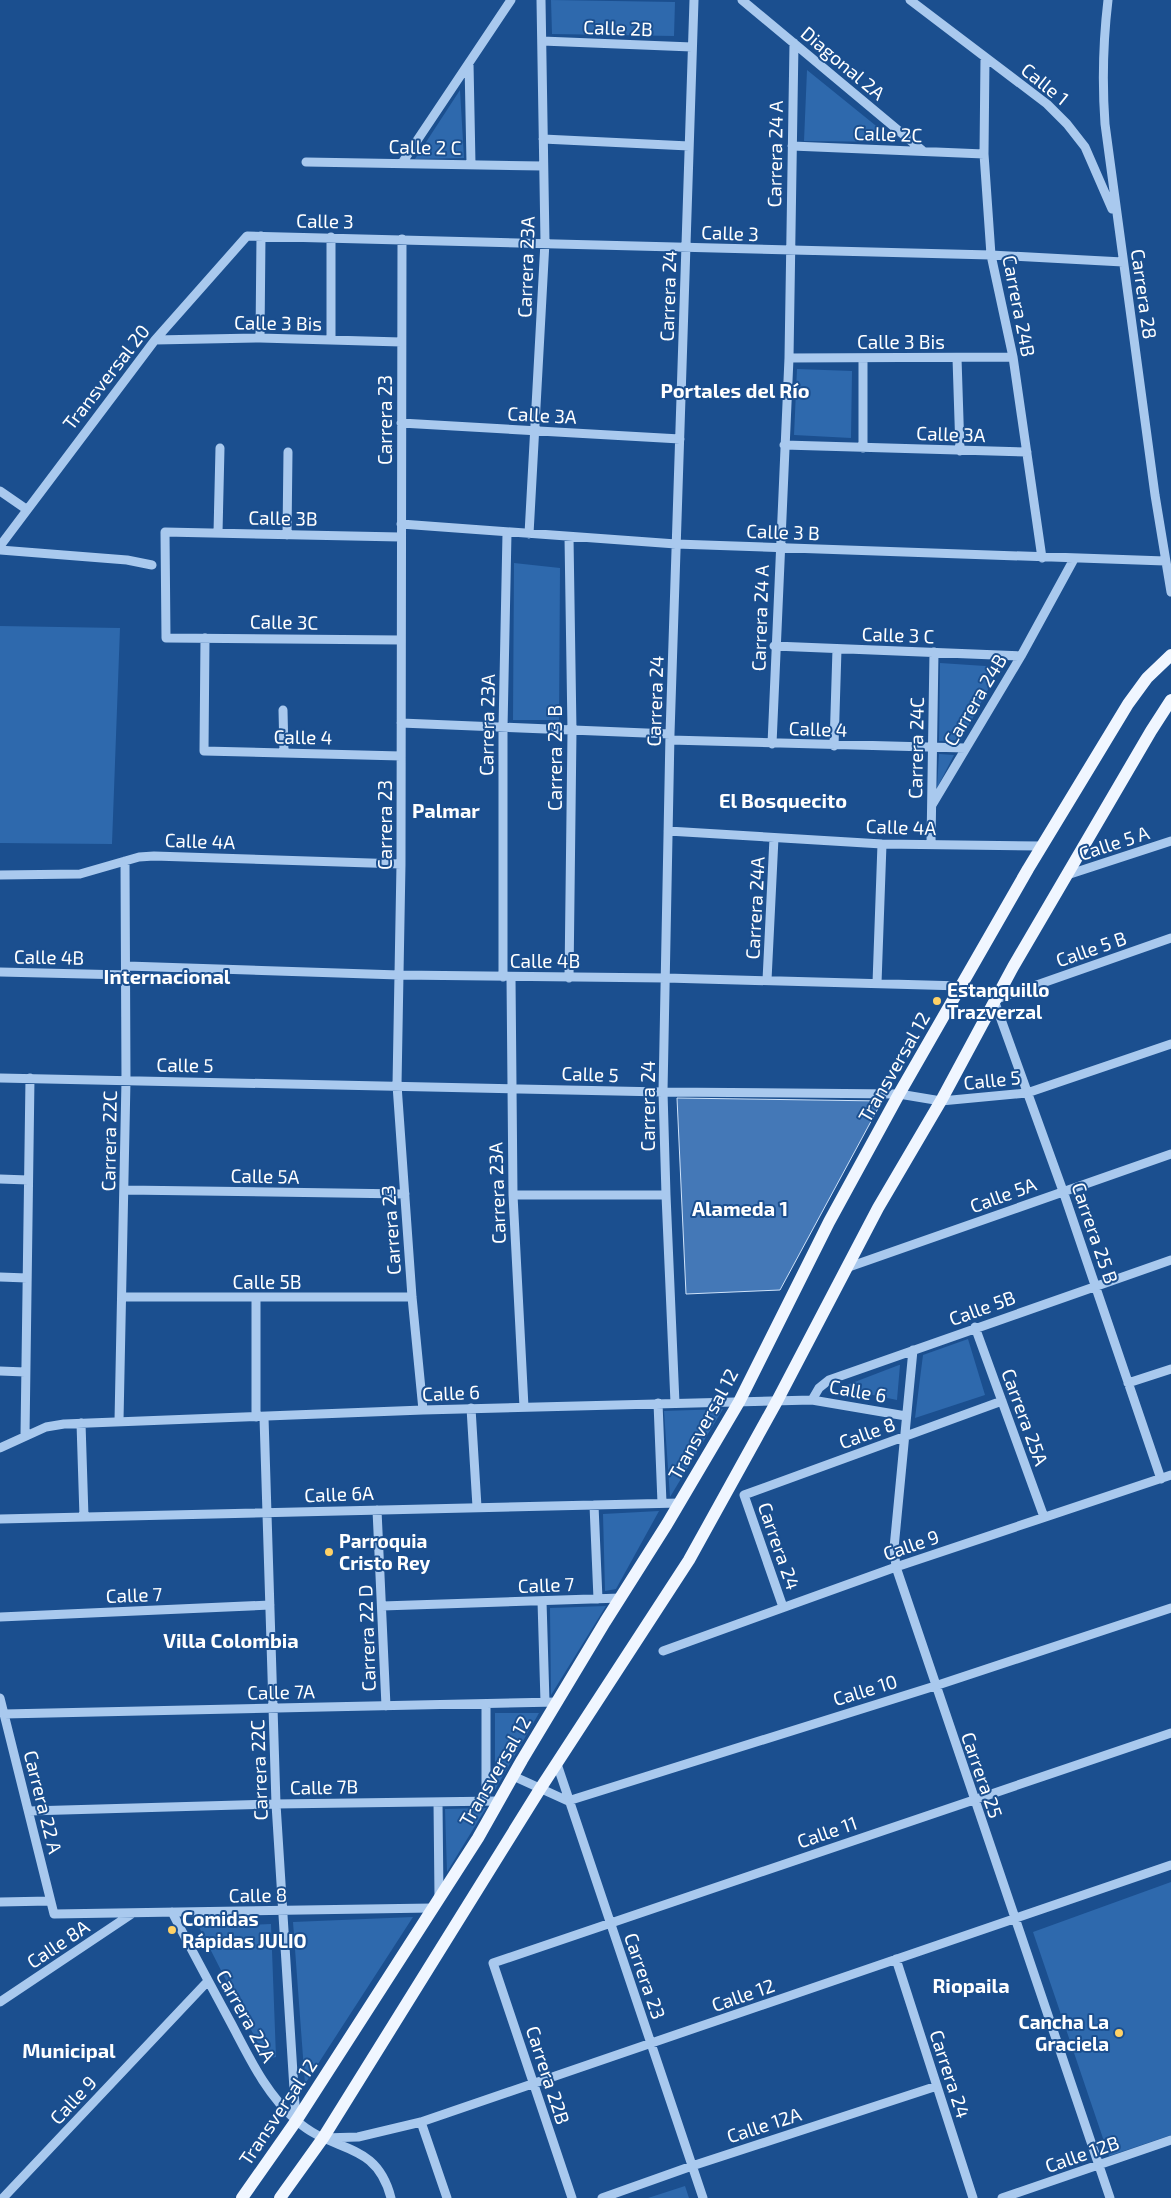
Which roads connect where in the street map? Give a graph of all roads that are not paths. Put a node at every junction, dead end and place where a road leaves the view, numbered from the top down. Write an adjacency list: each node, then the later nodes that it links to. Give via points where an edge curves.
1 (511, 0): 11 (street)
2 (541, 0): 7 (street, Carrera 23A)
3 (694, 0): 9 (street, Carrera 24)
4 (742, 0): 8 (street, Diagonal 2A)
5 (910, 0): 10 (street, Calle 1)
6 (1108, 0): 21 (street, Carrera 28, via 1102,43 1102,87)
7 (542, 41): 9 (street, Calle 2B); 12 (street, Carrera 23A)
8 (794, 43): 14 (street, Carrera 24 A); 15 (street, Diagonal 2A)
9 (692, 47): 13 (street, Carrera 24)
10 (985, 58): 16 (street, Carrera 24B); 21 (street, Calle 1, via 1047,104 1068,124 1085,146)
11 (469, 63): 18 (street); 19 (street)
12 (543, 139): 13 (street); 20 (street, Carrera 23A)
13 (689, 146): 27 (street, Carrera 24)
14 (792, 146): 15 (street, Calle 2C); 28 (street, Carrera 24 A)
15 (923, 151): 16 (street, Calle 2C)
16 (984, 154): 29 (street, Carrera 24B)
17 (306, 162): 18 (street, Calle 2 C)
18 (402, 163): 19 (street, Calle 2 C)
19 (468, 164): 20 (street, Calle 2 C)
20 (543, 166): 26 (street, Carrera 23A)
21 (1118, 226): 30 (street, Carrera 28)
22 (247, 236): 23 (street, Calle 3); 32 (street, Transversal 20)
23 (261, 236): 24 (street, Calle 3); 31 (street)
24 (331, 237): 25 (street, Calle 3); 33 (street)
25 (402, 239): 26 (street, Calle 3); 34 (street, Carrera 23)
26 (545, 242): 27 (street, Calle 3); 40 (street, Carrera 23A)
27 (686, 248): 28 (street, Calle 3); 41 (street, Carrera 24)
28 (790, 251): 29 (street, Calle 3); 36 (street, Carrera 24 A)
29 (992, 255): 30 (street, Calle 3); 35 (street, Carrera 24B)
30 (1123, 262): 63 (street, Carrera 28)
31 (260, 338): 32 (street, Calle 3 Bis); 33 (street, Calle 3 Bis)
32 (155, 340): 49 (street, Transversal 20)
33 (331, 340): 34 (street, Calle 3 Bis)
34 (401, 342): 39 (street, Carrera 23)
35 (1013, 357): 38 (street, Calle 3 Bis); 47 (street, Carrera 24B)
36 (789, 358): 37 (street, Calle 3 Bis); 42 (street, Carrera 24 A)
37 (863, 358): 38 (street, Calle 3 Bis); 44 (street)
38 (957, 358): 45 (street)
39 (401, 423): 40 (street, Calle 3A); 50 (street, Carrera 23)
40 (536, 431): 41 (street, Calle 3A); 53 (street, Carrera 23A)
41 (680, 439): 57 (street, Carrera 24)
42 (784, 445): 44 (street, Calle 3A); 59 (street, Carrera 24 A)
43 (220, 448): 52 (street)
44 (863, 448): 45 (street, Calle 3A)
45 (960, 451): 47 (street, Calle 3A)
46 (288, 452): 54 (street)
47 (1027, 452): 61 (street, Carrera 24B)
48 (0, 491): 49 (street)
49 (26, 509): 58 (street, Transversal 20)
50 (400, 524): 51 (street, Calle 3 B); 55 (street, Carrera 23)
51 (507, 532): 53 (street, Calle 3 B); 77 (street, Carrera 23A)
52 (218, 533): 54 (street, Calle 3B); 66 (street, Calle 3B, via 166,532)
53 (529, 534): 56 (street, Calle 3 B)
54 (287, 535): 55 (street, Calle 3B)
55 (400, 537): 68 (street, Carrera 23)
56 (569, 538): 57 (street, Calle 3 B); 78 (street, Carrera 23 B)
57 (676, 544): 59 (street, Calle 3 B); 79 (street, Carrera 24)
58 (0, 546)
59 (779, 548): 61 (street, Calle 3 B); 69 (street, Carrera 24 A)
60 (0, 550): 64 (street, via 128,560)
61 (1042, 558): 62 (street, Calle 3 B)
62 (1074, 559): 63 (street, Calle 3 B); 73 (street, Carrera 24B)
63 (1165, 561): 65 (street, Carrera 28)
64 (152, 565)
65 (1171, 592)
66 (166, 638): 67 (street, Calle 3C)
67 (205, 638): 68 (street, Calle 3C); 84 (street, Calle 4, via 204,751)
68 (401, 640): 76 (street, Carrera 23)
69 (774, 646): 70 (street, Calle 3 C); 80 (street, Carrera 24 A)
70 (837, 649): 71 (street, Calle 3 C); 81 (street)
71 (934, 652): 73 (street, Calle 3 C); 82 (street, Carrera 24C)
72 (1171, 655): 92 (main road, Transversal 12, via 1147,678 1128,704)
73 (1021, 656): 83 (street, Carrera 24B)
74 (1171, 700): 96 (main road)
75 (283, 710): 84 (street)
76 (401, 723): 77 (street, Calle 4); 85 (street, Carrera 23)
77 (503, 728): 78 (street, Calle 4); 101 (street, Carrera 23A)
78 (572, 731): 79 (street, Calle 4); 102 (street, Carrera 23 B)
79 (670, 737): 80 (street, Calle 4); 87 (street, Carrera 24)
80 (772, 744): 81 (street, Calle 4)
81 (834, 746): 82 (street, Calle 4)
82 (933, 748): 83 (street, Calle 4); 86 (street, Carrera 24C)
83 (965, 748): 86 (street, Carrera 24B)
84 (284, 753): 85 (street, Calle 4)
85 (401, 756): 94 (street, Carrera 23)
86 (932, 805): 91 (street, Carrera 24C)
87 (668, 831): 88 (street, Calle 4A); 103 (street, Carrera 24)
88 (774, 838): 90 (street, Calle 4A); 104 (street, Carrera 24A)
89 (1171, 841): 96 (street, Calle 5 A)
90 (882, 844): 91 (street, Calle 4A); 105 (street)
91 (931, 844): 92 (street, Calle 4A)
92 (1042, 846): 106 (main road, Transversal 12)
93 (126, 861): 94 (street, Calle 4A, via 154,856); 95 (street, Calle 4A, via 80,874); 98 (street, Carrera 22C)
94 (401, 864): 100 (street, Carrera 23)
95 (0, 875)
96 (1067, 875): 107 (main road)
97 (1171, 938): 107 (street, Calle 5 B)
98 (127, 970): 99 (street, Calle 4B); 100 (street, Calle 4B); 111 (street, Carrera 22C)
99 (0, 972)
100 (399, 975): 101 (street, Calle 4B); 112 (street, Carrera 23)
101 (507, 977): 102 (street, Calle 4B); 113 (street, Carrera 23A)
102 (569, 978): 103 (street, Calle 4B)
103 (666, 978): 104 (street, Calle 4B); 114 (street, Carrera 24)
104 (767, 980): 105 (street, Calle 4B)
105 (877, 983): 106 (street, Calle 4B)
106 (962, 986): 116 (main road, Transversal 12)
107 (994, 1000): 115 (street, Carrera 25 B); 117 (main road)
108 (1171, 1044): 115 (street, Calle 5)
109 (0, 1078): 110 (street, Calle 5)
110 (30, 1078): 111 (street, Calle 5); 120 (street)
111 (126, 1080): 112 (street, Calle 5); 121 (street, Carrera 22C)
112 (397, 1085): 113 (street, Calle 5); 123 (street, Carrera 23)
113 (510, 1088): 114 (street, Calle 5); 124 (street, Carrera 23A)
114 (663, 1092): 116 (street, Calle 5); 125 (street, Carrera 24)
115 (1027, 1093): 117 (street, Calle 5); 122 (street, Carrera 25 B)
116 (899, 1094): 117 (street, Calle 5); 144 (main road, Transversal 12, via 829,1222)
117 (940, 1101): 127 (main road)
118 (1171, 1154): 122 (street, Calle 5A)
119 (0, 1179): 120 (street)
120 (28, 1180): 129 (street)
121 (125, 1190): 123 (street, Calle 5A); 131 (street, Carrera 22C)
122 (1063, 1191): 127 (street, Calle 5A); 130 (street, Carrera 25 B)
123 (405, 1194): 132 (street, Carrera 23)
124 (513, 1195): 125 (street); 146 (street, Carrera 23A)
125 (666, 1196): 143 (street, Carrera 24)
126 (1171, 1260): 130 (street, Calle 5B)
127 (846, 1268): 141 (main road)
128 (0, 1277): 129 (street)
129 (27, 1278): 138 (street)
130 (1095, 1286): 134 (street, Calle 5B); 139 (street, Carrera 25 B)
131 (123, 1297): 133 (street, Calle 5B); 151 (street, Carrera 22C)
132 (412, 1297): 133 (street, Calle 5B); 148 (street, Carrera 23)
133 (256, 1299): 150 (street, Carrera 22C)
134 (975, 1327): 135 (street, Calle 5B); 142 (street, Carrera 25A)
135 (913, 1350): 140 (street, Calle 5B, via 829,1380); 149 (street, Carrera 25)
136 (1171, 1369): 139 (street)
137 (0, 1371): 138 (street)
138 (25, 1372): 153 (street)
139 (1128, 1383): 157 (street, Carrera 25 B)
140 (812, 1400): 141 (street, Calle 6); 149 (street, Calle 6)
141 (777, 1401): 144 (street, Calle 6); 186 (main road, via 689,1560)
142 (1002, 1401): 154 (street, Calle 8); 166 (street, Carrera 25A)
143 (676, 1402): 144 (street, Calle 6); 145 (street, Calle 6)
144 (739, 1402): 160 (main road, Transversal 12)
145 (658, 1403): 146 (street, Calle 6); 159 (street)
146 (524, 1407): 147 (street, Calle 6)
147 (471, 1408): 148 (street, Calle 6); 162 (street)
148 (423, 1410): 150 (street, Calle 6)
149 (906, 1416): 154 (street, Carrera 25)
150 (260, 1417): 151 (street, Calle 6); 164 (street, Carrera 22C)
151 (119, 1421): 152 (street, Calle 6)
152 (81, 1422): 153 (street, Calle 6, via 46,1427); 165 (street)
153 (25, 1435): 155 (street, Calle 6)
154 (904, 1437): 158 (street, Calle 8); 168 (street, Carrera 25, via 894,1548)
155 (0, 1448)
156 (1171, 1475): 157 (street, Calle 9)
157 (1161, 1479): 166 (street, Calle 9)
158 (744, 1495): 174 (street, Carrera 24)
159 (662, 1503): 160 (street, Calle 6A); 161 (street, Calle 6A)
160 (680, 1503): 169 (main road, Transversal 12)
161 (594, 1505): 162 (street, Calle 6A); 170 (street)
162 (477, 1507): 163 (street, Calle 6A)
163 (377, 1510): 164 (street, Calle 6A); 173 (street, Carrera 22 D)
164 (267, 1513): 165 (street, Calle 6A); 172 (street, Carrera 22C)
165 (84, 1517): 167 (street, Calle 6A)
166 (1044, 1517): 168 (street, Calle 9)
167 (0, 1519)
168 (896, 1567): 174 (street, Calle 9); 178 (street, Carrera 25)
169 (620, 1598): 170 (street, Calle 7); 180 (main road, Transversal 12)
170 (598, 1599): 171 (street, Calle 7)
171 (542, 1601): 173 (street, Calle 7); 180 (street)
172 (270, 1605): 176 (street, Calle 7); 183 (street, Carrera 22C)
173 (382, 1606): 182 (street, Carrera 22 D)
174 (783, 1607): 177 (street, Calle 9)
175 (1171, 1608): 178 (street, Calle 10)
176 (0, 1617)
177 (663, 1651)
178 (935, 1686): 189 (street, Carrera 25); 191 (street, Calle 10)
179 (0, 1698): 184 (street, Carrera 22 A)
180 (551, 1702): 181 (street, Calle 7A); 187 (main road, Transversal 12)
181 (486, 1704): 182 (street, Calle 7A); 190 (street)
182 (386, 1706): 183 (street, Calle 7A)
183 (273, 1708): 184 (street, Calle 7A); 193 (street, Carrera 22C)
184 (4, 1714): 194 (street, Carrera 22 A)
185 (1171, 1734): 189 (street, Calle 11)
186 (557, 1764): 188 (main road); 191 (street, Carrera 23)
187 (513, 1776): 188 (street); 190 (main road, Transversal 12)
188 (540, 1789): 191 (street); 214 (main road)
189 (973, 1800): 203 (street, Carrera 25); 204 (street, Calle 11)
190 (493, 1801): 192 (street, Calle 7B); 198 (main road, Transversal 12)
191 (568, 1801): 204 (street, Carrera 23)
192 (438, 1802): 193 (street, Calle 7B); 198 (street)
193 (276, 1804): 194 (street, Calle 7B); 199 (street, Carrera 22C)
194 (29, 1812): 196 (street, Carrera 22 A)
195 (1171, 1866): 203 (street, Calle 12)
196 (50, 1901): 197 (street); 202 (street, Carrera 22 A)
197 (0, 1902)
198 (436, 1903): 199 (street, Calle 8); 212 (main road, Transversal 12)
199 (282, 1911): 200 (street, Calle 8); 212 (street, Carrera 22C)
200 (172, 1912): 201 (street, Calle 8); 207 (street, Carrera 22A)
201 (134, 1913): 202 (street, Calle 8); 208 (street, Calle 8A)
202 (54, 1914)
203 (1014, 1919): 205 (street, Calle 12); 217 (street, Carrera 25)
204 (610, 1922): 206 (street, Calle 11); 209 (street, Carrera 23)
205 (896, 1959): 209 (street, Calle 12); 211 (street, Carrera 24)
206 (494, 1963): 210 (street, Carrera 22B)
207 (208, 1981): 212 (street, Carrera 22A, via 267,2088); 218 (street, Calle 9)
208 (0, 2002)
209 (652, 2043): 210 (street, Calle 12); 216 (street, Carrera 23)
210 (533, 2083): 213 (street, Calle 12); 223 (street, Carrera 22B)
211 (937, 2086): 216 (street, Calle 12A); 226 (street, Carrera 24)
212 (296, 2121): 214 (street, Carrera 22A); 219 (main road, Transversal 12)
213 (421, 2122): 214 (street, Calle 12, via 358,2137); 222 (street)
214 (323, 2138): 220 (main road); 221 (street, Carrera 22A, via 373,2162)
215 (1171, 2140): 217 (street, Calle 12B)
216 (692, 2166): 224 (street, Calle 12A); 225 (street, Carrera 23)
217 (1099, 2166): 227 (street, Calle 12B); 228 (street, Carrera 25)
218 (3, 2198)
219 (242, 2198)
220 (280, 2198)
221 (391, 2198)
222 (447, 2198)
223 (572, 2198)
224 (602, 2198)
225 (703, 2198)
226 (973, 2198)
227 (1002, 2198)
228 (1110, 2198)

